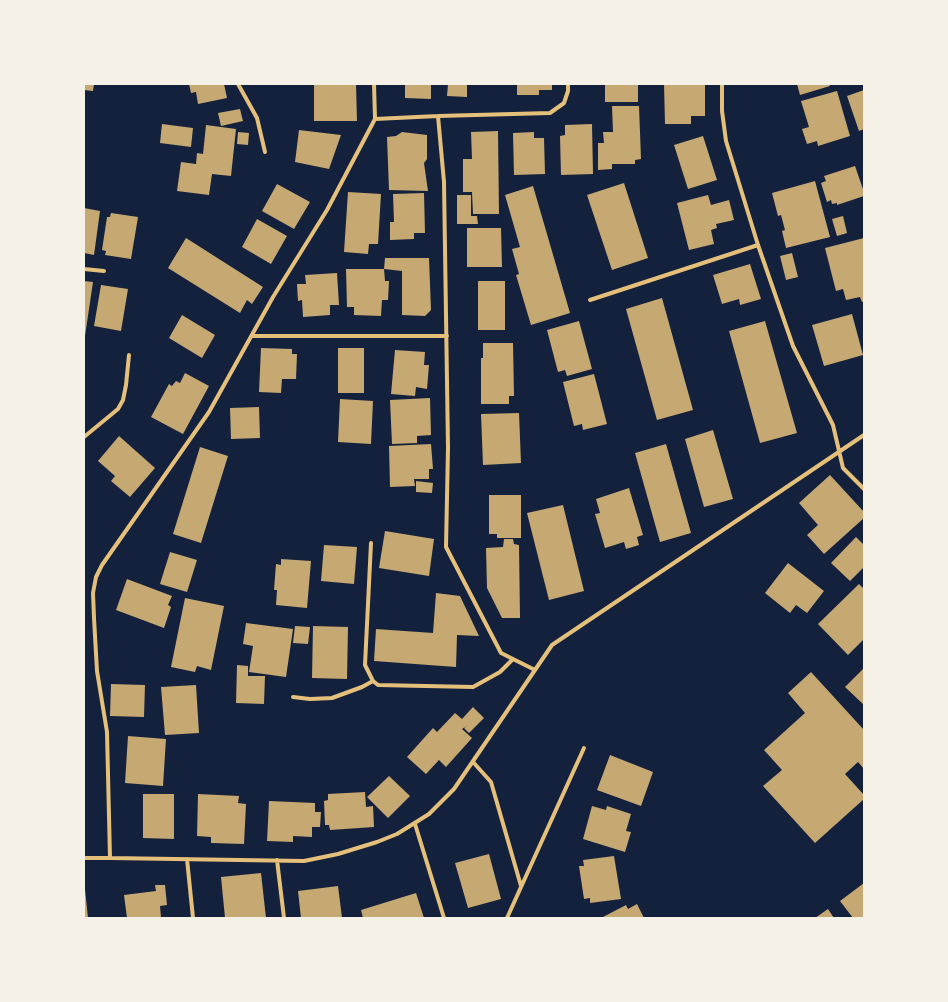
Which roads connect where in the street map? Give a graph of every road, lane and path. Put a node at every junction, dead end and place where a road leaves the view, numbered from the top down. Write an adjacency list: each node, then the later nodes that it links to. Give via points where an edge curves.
1 (238, 84): 7 (street, via 257,118)
2 (374, 84): 6 (street)
3 (568, 84): 5 (street, via 564,103 550,113)
4 (722, 84): 8 (street, via 726,141)
5 (438, 116): 6 (street); 13 (street, via 444,182)
6 (375, 119): 12 (street, via 327,210 284,277)
7 (265, 152)
8 (758, 245): 11 (street); 17 (street, via 793,346 833,425)
9 (84, 269): 10 (street)
10 (104, 271)
11 (590, 300)
12 (252, 336): 13 (street); 28 (street, via 209,412 96,577 93,593 94,618 97,671 106,732)
13 (447, 336): 20 (street, via 446,547 501,653)
14 (130, 355): 16 (street, via 123,400 118,409)
15 (864, 435): 17 (street)
16 (84, 437)
17 (839, 452): 18 (street, via 844,468); 21 (street, via 552,645)
18 (864, 489)
19 (371, 543): 22 (street, via 365,665)
20 (513, 659): 21 (street); 22 (street, via 500,672 473,687 378,685)
21 (535, 670): 25 (street)
22 (373, 681): 23 (street, via 332,698)
23 (292, 697)
24 (584, 748): 31 (street)
25 (473, 762): 26 (street, via 440,805); 31 (street, via 491,782)
26 (415, 824): 30 (street, via 377,842 338,854 304,861); 34 (street)
27 (84, 858): 28 (street)
28 (110, 858): 29 (street)
29 (187, 859): 30 (street); 32 (street)
30 (277, 860): 33 (street)
31 (521, 886): 35 (street)
32 (193, 918)
33 (284, 918)
34 (444, 918)
35 (507, 918)

